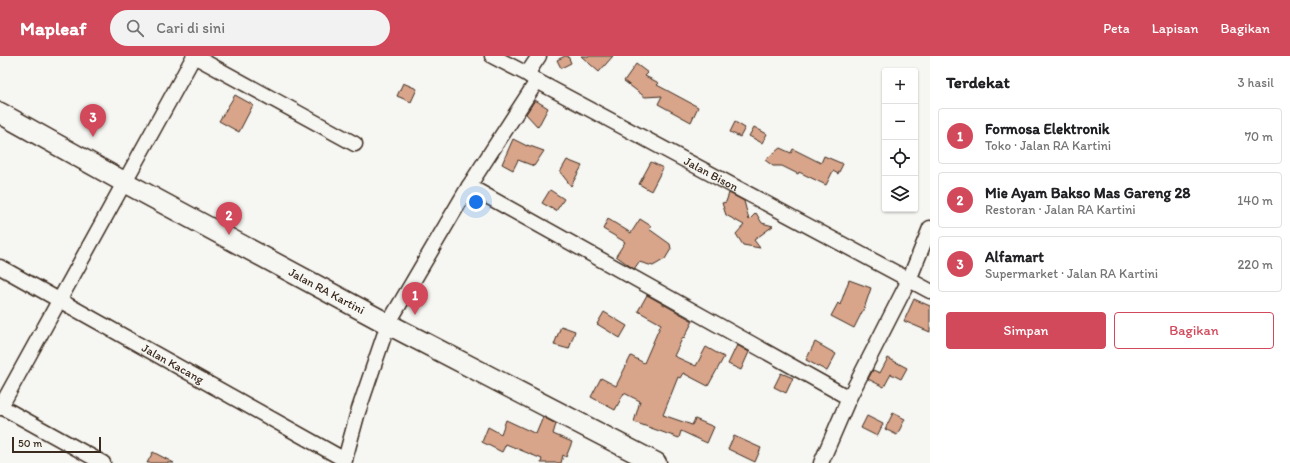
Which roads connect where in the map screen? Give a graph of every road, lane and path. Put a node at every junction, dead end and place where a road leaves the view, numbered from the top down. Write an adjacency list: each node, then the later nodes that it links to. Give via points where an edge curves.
1 (194, 56): 6 (street); 7 (street)
2 (492, 56): 4 (street, Jalan Bison)
3 (539, 56): 4 (street)
4 (532, 77): 8 (street); 11 (street, Jalan Bison)
5 (0, 113): 7 (main road, Jalan RA Kartini)
6 (355, 144)
7 (124, 182): 13 (street); 14 (main road, Jalan RA Kartini)
8 (469, 186): 14 (street); 15 (street)
9 (930, 228): 11 (street)
10 (0, 267): 13 (street, Jalan Kacang)
11 (910, 280): 12 (street, Jalan Bison); 15 (street)
12 (930, 291)
13 (59, 300): 16 (street); 17 (street, Jalan Kacang)
14 (388, 324): 17 (street); 19 (main road, Jalan RA Kartini)
15 (849, 398): 20 (street)
16 (0, 407): 18 (street)
17 (344, 461)
18 (103, 463)
19 (656, 463)
20 (821, 463)

